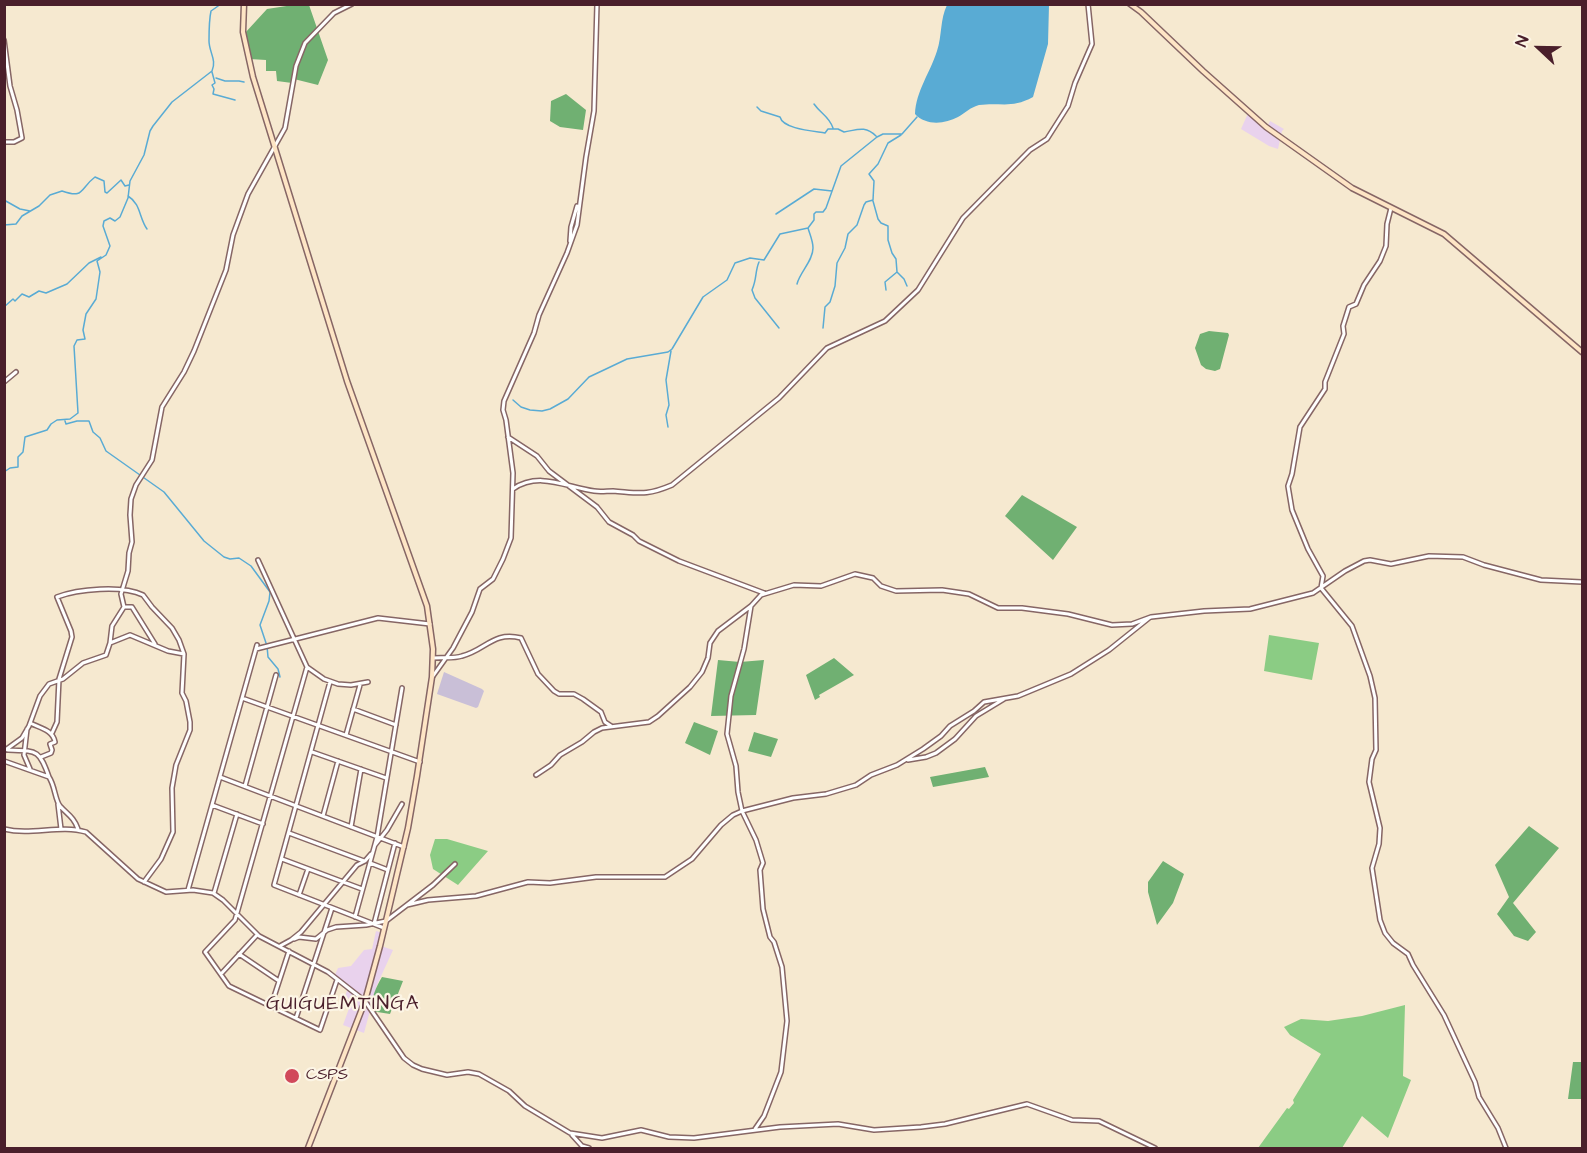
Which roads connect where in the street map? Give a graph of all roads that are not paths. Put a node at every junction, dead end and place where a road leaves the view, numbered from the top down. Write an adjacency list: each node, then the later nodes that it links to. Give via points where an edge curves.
1 (244, 4): 8 (street, via 245,46)
2 (352, 4): 8 (street, via 334,13 305,43 296,66 285,128)
3 (597, 4): 13 (street, via 594,111 577,225 504,401)
4 (1088, 4): 14 (street, via 1092,44 1064,114 1047,139 1030,150 963,218 907,302 875,327 827,348 779,398 672,485 654,493 637,494 594,491)
5 (1130, 4): 9 (street, via 1266,127 1352,188)
6 (4, 40): 7 (street, via 22,138)
7 (4, 142)
8 (275, 148): 19 (street, via 248,194 233,235 226,270 189,363 162,407 152,460 135,485 131,499 132,542); 24 (street, via 347,381)
9 (1391, 208): 10 (street, via 1452,239); 18 (street, via 1383,254 1356,304 1349,307 1325,389 1300,427 1288,483 1292,510 1323,576)
10 (1582, 352)
11 (16, 372): 12 (street)
12 (4, 382)
13 (508, 436): 14 (street); 15 (street)
14 (567, 484): 15 (street, via 533,480); 20 (street, via 597,507 609,522 639,541)
15 (513, 489): 29 (street, via 511,538 503,559 493,579 480,589 472,612)
16 (258, 560): 25 (street)
17 (1582, 582): 18 (street, via 1540,579 1463,557 1429,556 1391,564 1364,561)
18 (1321, 588): 23 (street, via 1242,611); 121 (street, via 1352,626 1375,698 1376,750 1369,782 1380,828 1372,868 1380,920 1393,944 1408,954 1444,1015)
19 (121, 591): 22 (street); 28 (street, via 143,594 172,628); 34 (street, via 99,589 57,597 72,631)
20 (765, 594): 21 (street); 23 (street, via 794,585 821,586 855,574 903,593 942,590 969,594 998,608 1068,614 1104,624 1132,624)
21 (751, 606): 47 (street, via 718,631 710,643 702,672 678,699 649,722); 72 (street, via 728,728)
22 (124, 607): 26 (street, via 112,626); 27 (street, via 132,607)
23 (1151, 617): 40 (street, via 1071,674)
24 (430, 624): 25 (street, via 378,618); 30 (street)
25 (293, 639): 31 (street); 39 (street, via 256,647)
26 (110, 643): 27 (street, via 130,635); 34 (street, via 104,657 83,663)
27 (156, 645): 28 (street)
28 (183, 654): 89 (street, via 182,693 190,727 172,788 173,832 161,859)
29 (446, 657): 30 (street); 33 (street); 47 (street, via 473,652 497,637 521,638 538,674 554,691 583,699 601,712 604,722)
30 (433, 658): 33 (street)
31 (307, 668): 35 (street); 43 (street)
32 (276, 675): 41 (street)
33 (432, 678): 59 (street)
34 (59, 679): 44 (street, via 43,691); 49 (street, via 57,722)
35 (330, 682): 37 (street); 46 (street)
36 (368, 682): 37 (street)
37 (360, 685): 42 (street)
38 (402, 688): 45 (street)
39 (242, 698): 41 (street); 64 (street)
40 (1006, 698): 58 (street, via 984,702); 58 (street, via 976,716 936,753)
41 (267, 707): 43 (street); 66 (street)
42 (353, 709): 45 (street); 50 (street)
43 (293, 717): 46 (street); 67 (street)
44 (30, 723): 48 (street); 49 (street)
45 (396, 724): 54 (street)
46 (318, 726): 50 (street); 53 (street)
47 (612, 727): 62 (street, via 594,732)
48 (27, 729): 51 (street); 52 (street)
49 (52, 733): 55 (street, via 52,751)
50 (345, 735): 54 (street)
51 (5, 750): 52 (street)
52 (25, 750): 55 (street); 61 (street, via 24,759)
53 (311, 752): 57 (street); 71 (street)
54 (391, 752): 59 (street); 65 (street)
55 (41, 757): 63 (street)
56 (4, 761): 61 (street)
57 (338, 761): 60 (street); 74 (street)
58 (904, 761): 72 (street, via 838,791)
59 (420, 762): 83 (street)
60 (361, 769): 65 (street); 76 (street)
61 (31, 770): 63 (street)
62 (537, 775)
63 (49, 777): 68 (street)
64 (220, 777): 66 (street); 70 (street)
65 (386, 778): 81 (street)
66 (245, 786): 67 (street)
67 (271, 796): 71 (street); 75 (street)
68 (58, 804): 78 (street); 79 (street, via 74,818)
69 (402, 804): 81 (street)
70 (212, 805): 73 (street); 92 (street)
71 (296, 806): 74 (street); 80 (street)
72 (742, 811): 96 (street, via 721,825 692,859 665,877 528,882 476,896); 116 (street, via 763,863 763,909 779,953 787,1012 781,1072 764,1116)
73 (237, 814): 75 (street); 93 (street)
74 (323, 816): 76 (street)
75 (263, 824): 98 (street)
76 (351, 827): 81 (street)
77 (4, 829): 78 (street)
78 (61, 829): 79 (street)
79 (78, 829): 89 (street, via 92,835)
80 (289, 833): 84 (street); 85 (street)
81 (379, 837): 82 (street); 85 (street)
82 (394, 843): 83 (street); 88 (street)
83 (404, 847): 100 (street)
84 (282, 859): 87 (street); 94 (street, via 274,885)
85 (367, 862): 88 (street); 90 (street, via 357,865); 91 (street)
86 (455, 864): 96 (street)
87 (308, 869): 90 (street); 94 (street)
88 (388, 870): 101 (street)
89 (144, 882): 92 (street, via 166,892)
90 (342, 882): 91 (street); 95 (street)
91 (362, 889): 99 (street)
92 (188, 890): 93 (street)
93 (214, 894): 98 (street)
94 (299, 895): 95 (street)
95 (323, 904): 97 (street); 105 (street)
96 (407, 904): 100 (street)
97 (332, 908): 99 (street); 103 (street)
98 (237, 914): 104 (street); 110 (street, via 205,952)
99 (355, 917): 101 (street)
100 (386, 921): 101 (street); 102 (street)
101 (374, 924): 102 (street); 103 (street, via 336,927)
102 (384, 928): 113 (street)
103 (323, 934): 105 (street, via 316,939); 109 (street)
104 (257, 935): 106 (street); 108 (street)
105 (291, 940): 106 (street)
106 (280, 946): 107 (street)
107 (289, 951): 109 (street); 112 (street)
108 (239, 954): 110 (street); 112 (street)
109 (314, 964): 111 (street); 115 (street)
110 (221, 974): 114 (street, via 229,986)
111 (337, 980): 113 (street); 115 (street, via 320,1030)
112 (279, 981): 114 (street)
113 (364, 1001): 117 (street, via 413,1065 447,1075 479,1074); 118 (street)
114 (271, 1006): 115 (street)
115 (296, 1018)
116 (754, 1130): 117 (street, via 694,1138 641,1130 602,1138); 120 (street, via 838,1124 874,1130 921,1127 1027,1104 1072,1120 1099,1121)
117 (570, 1134): 119 (street)
118 (308, 1149)
119 (589, 1149)
120 (1155, 1149)
121 (1506, 1149)

